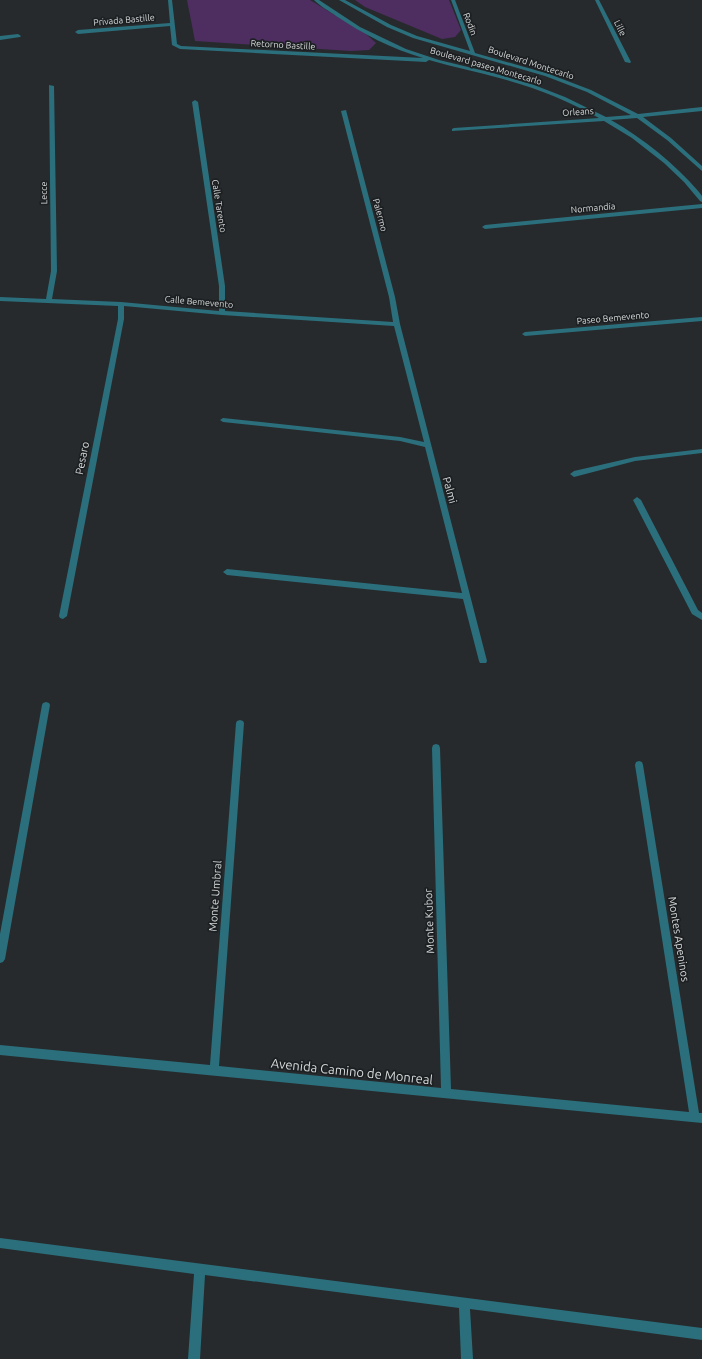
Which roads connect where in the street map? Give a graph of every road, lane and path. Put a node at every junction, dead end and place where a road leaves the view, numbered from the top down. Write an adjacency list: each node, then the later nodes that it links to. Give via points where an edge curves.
1 (170, 0): 6 (street, Retorno Bastille)
2 (316, 0): 11 (street, Boulevard paseo Montecarlo, via 384,43)
3 (341, 0): 10 (street, Boulevard Montecarlo, via 415,37)
4 (453, 0): 10 (street, Rodin)
5 (598, 0): 12 (street, Lille)
6 (171, 24): 7 (street, Privada Bastille); 11 (street, Retorno Bastille, via 175,45 180,47)
7 (78, 32)
8 (18, 36): 9 (street)
9 (0, 38)
10 (473, 53): 17 (street, Boulevard Montecarlo, via 547,75)
11 (436, 60): 18 (street, Boulevard paseo Montecarlo, via 487,72 545,91)
12 (628, 62)
13 (51, 86): 25 (street, Lecce, via 54,271)
14 (195, 102): 27 (street, Calle Tarento, via 222,286)
15 (702, 109): 17 (street, Orleans)
16 (344, 111): 29 (street, Palermo, via 392,297)
17 (638, 116): 18 (street, Orleans); 20 (street, Boulevard Montecarlo, via 675,144)
18 (607, 119): 19 (street, Orleans); 21 (street, Boulevard paseo Montecarlo, via 656,153 680,174)
19 (454, 130)
20 (702, 169)
21 (702, 200)
22 (702, 206): 23 (street, Normandía)
23 (485, 227)
24 (0, 299): 25 (street, Calle Bemevento)
25 (49, 300): 26 (street, Calle Bemevento)
26 (121, 304): 27 (street, Calle Bemevento); 38 (street, Pesaro, via 121,319)
27 (222, 313): 29 (street, Calle Bemevento)
28 (702, 319): 30 (street, Paseo Bemevento)
29 (396, 324): 32 (street, Palmi)
30 (525, 334)
31 (223, 420): 32 (street, via 400,439)
32 (427, 445): 37 (street, Palmi)
33 (702, 451): 34 (street, via 635,459)
34 (574, 474)
35 (637, 500): 39 (street, via 695,612)
36 (227, 572): 37 (street)
37 (466, 596): 40 (street, Palmi)
38 (63, 616)
39 (702, 617)
40 (483, 661)
41 (46, 705): 45 (street)
42 (240, 723): 47 (street, Monte Umbral)
43 (436, 748): 48 (street, Monte Kubor)
44 (639, 765): 49 (street, Montes Apeninos)
45 (0, 959)
46 (0, 1050): 47 (street, Avenida Camino de Monreal)
47 (214, 1071): 48 (street, Avenida Camino de Monreal)
48 (446, 1094): 49 (street, Avenida Camino de Monreal)
49 (699, 1117)
50 (0, 1243): 51 (street)
51 (200, 1269): 52 (street); 54 (street)
52 (464, 1303): 53 (street); 55 (street)
53 (702, 1334)
54 (194, 1359)
55 (467, 1359)

